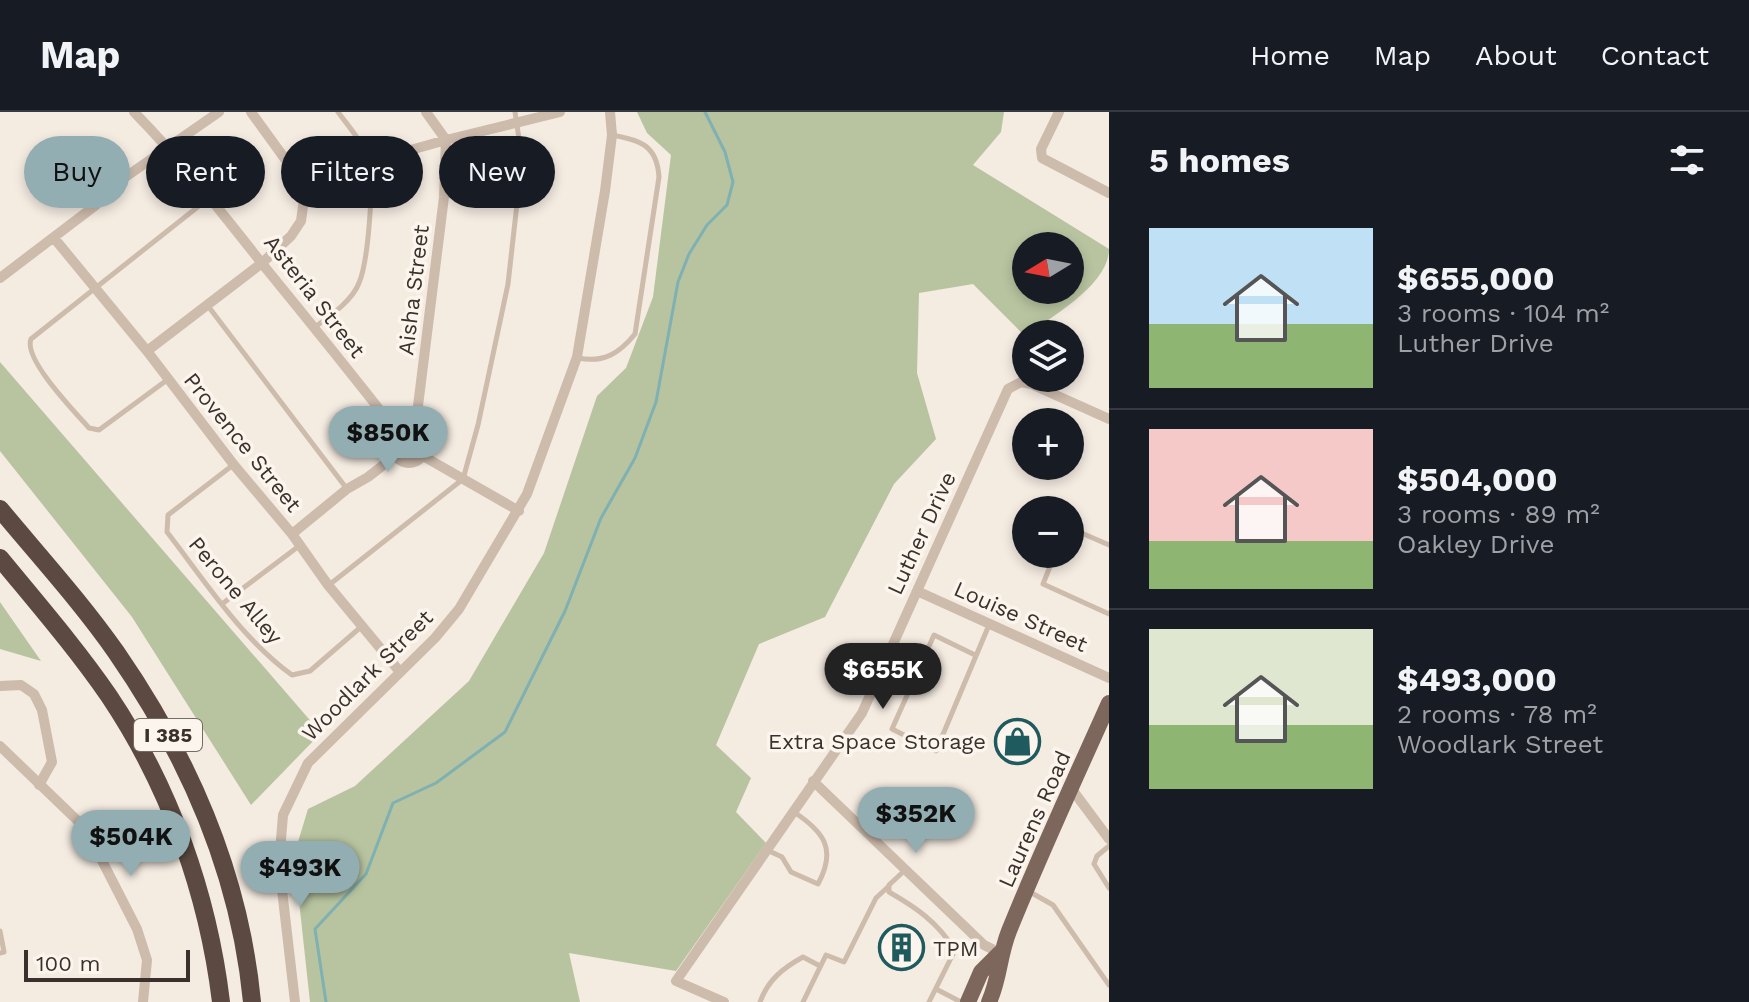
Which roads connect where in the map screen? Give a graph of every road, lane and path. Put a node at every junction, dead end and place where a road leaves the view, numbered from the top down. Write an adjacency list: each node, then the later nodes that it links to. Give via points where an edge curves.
1 (134, 112): 11 (street, Asteria Street)
2 (219, 112): 12 (street)
3 (251, 112): 16 (street)
4 (338, 112): 13 (lane)
5 (426, 112): 14 (street)
6 (560, 112): 9 (street)
7 (610, 112): 10 (street, Woodlark Street)
8 (1059, 112): 18 (street, via 1041,149 1042,158)
9 (516, 117): 15 (street); 39 (lane, via 522,159 508,284)
10 (612, 135): 31 (street, Woodlark Street); 31 (lane, via 642,143 658,164 635,334 609,357)
11 (158, 136)
12 (186, 136)
13 (357, 136)
14 (443, 136)
15 (458, 136)
16 (281, 153)
17 (146, 164): 24 (street)
18 (1109, 193)
19 (196, 208): 27 (lane)
20 (217, 208): 25 (street, Asteria Street)
21 (303, 208): 25 (street, via 291,236)
22 (369, 208): 29 (lane, via 359,286)
23 (443, 208): 34 (street, Aisha Street)
24 (54, 238): 26 (street); 27 (street, Provence Street)
25 (262, 263): 28 (street); 29 (street, Asteria Street)
26 (0, 278)
27 (94, 287): 30 (street, Provence Street); 32 (lane, via 31,339 31,354 57,391 89,428 99,430)
28 (208, 306): 30 (street); 40 (lane)
29 (315, 327): 35 (street, Asteria Street)
30 (147, 351): 32 (street, Provence Street)
31 (577, 357): 42 (street, Woodlark Street)
32 (167, 380): 38 (street, Provence Street)
33 (1109, 419): 50 (street, Luther Drive, via 1031,384 1008,389)
34 (415, 430): 35 (street); 37 (street, via 426,443)
35 (398, 433): 36 (street, via 392,445)
36 (395, 456): 37 (street, via 405,463); 40 (street)
37 (423, 456): 39 (street)
38 (234, 465): 43 (street, Provence Street); 51 (lane, Perone Alley, via 168,515 167,532)
39 (463, 479): 42 (street); 49 (lane)
40 (347, 489): 43 (street)
41 (0, 509): 82 (highway, I 385, via 109,643 172,742 228,879)
42 (519, 511): 56 (street, Woodlark Street, via 459,609)
43 (292, 534): 46 (street, Provence Street)
44 (1084, 534): 45 (lane)
45 (1109, 545)
46 (299, 546): 49 (street, Provence Street); 51 (lane)
47 (0, 558): 81 (highway, I 385, via 82,658 154,774 200,897)
48 (1049, 568): 52 (lane, via 1043,584)
49 (328, 585): 54 (street, Provence Street)
50 (917, 591): 53 (street, Louise Street); 61 (street, Luther Drive, via 862,713)
51 (222, 604): 54 (lane, Perone Alley, via 292,675 310,671)
52 (1109, 614)
53 (990, 624): 55 (lane); 57 (street, Louise Street)
54 (362, 626): 56 (street, Provence Street)
55 (975, 655): 55 (lane, via 936,751 892,729 934,635)
56 (400, 672): 83 (street, Woodlark Street, via 308,763 283,815 279,864)
57 (1109, 678)
58 (0, 686): 62 (street, via 21,685 34,694 42,710 52,762)
59 (1109, 703): 63 (main road, Laurens Road)
60 (0, 746): 62 (street)
61 (813, 781): 64 (street, Luther Drive); 68 (street)
62 (39, 785): 80 (street, via 81,824 137,929 147,960)
63 (1071, 788): 65 (street); 71 (main road, Laurens Road)
64 (793, 811): 67 (street, Luther Drive); 67 (lane, via 823,834 827,868 818,884 791,872 782,857)
65 (1109, 839)
66 (1109, 846): 70 (lane, via 1094,864)
67 (767, 849): 84 (street, Luther Drive, via 676,981)
68 (906, 869): 69 (lane); 74 (street, via 984,945)
69 (889, 885): 75 (lane, via 876,898 844,962 826,955); 78 (lane, via 889,892 918,908 955,950)
70 (1109, 888)
71 (1025, 890): 74 (main road, Laurens Road); 76 (lane, via 1053,905)
72 (0, 931): 73 (lane)
73 (0, 953)
74 (1000, 953): 79 (main road, Laurens Road); 89 (main road, Laurens Road, via 981,972)
75 (820, 966): 85 (lane, via 803,957 791,963 777,973); 86 (lane)
76 (1106, 976): 77 (lane)
77 (1109, 985)
78 (936, 989): 87 (lane); 88 (lane)
79 (996, 995)
80 (143, 1002)
81 (221, 1002)
82 (252, 1002)
83 (295, 1002)
84 (724, 1002)
85 (760, 1002)
86 (803, 1002)
87 (929, 1002)
88 (961, 1002)
89 (968, 1002)

